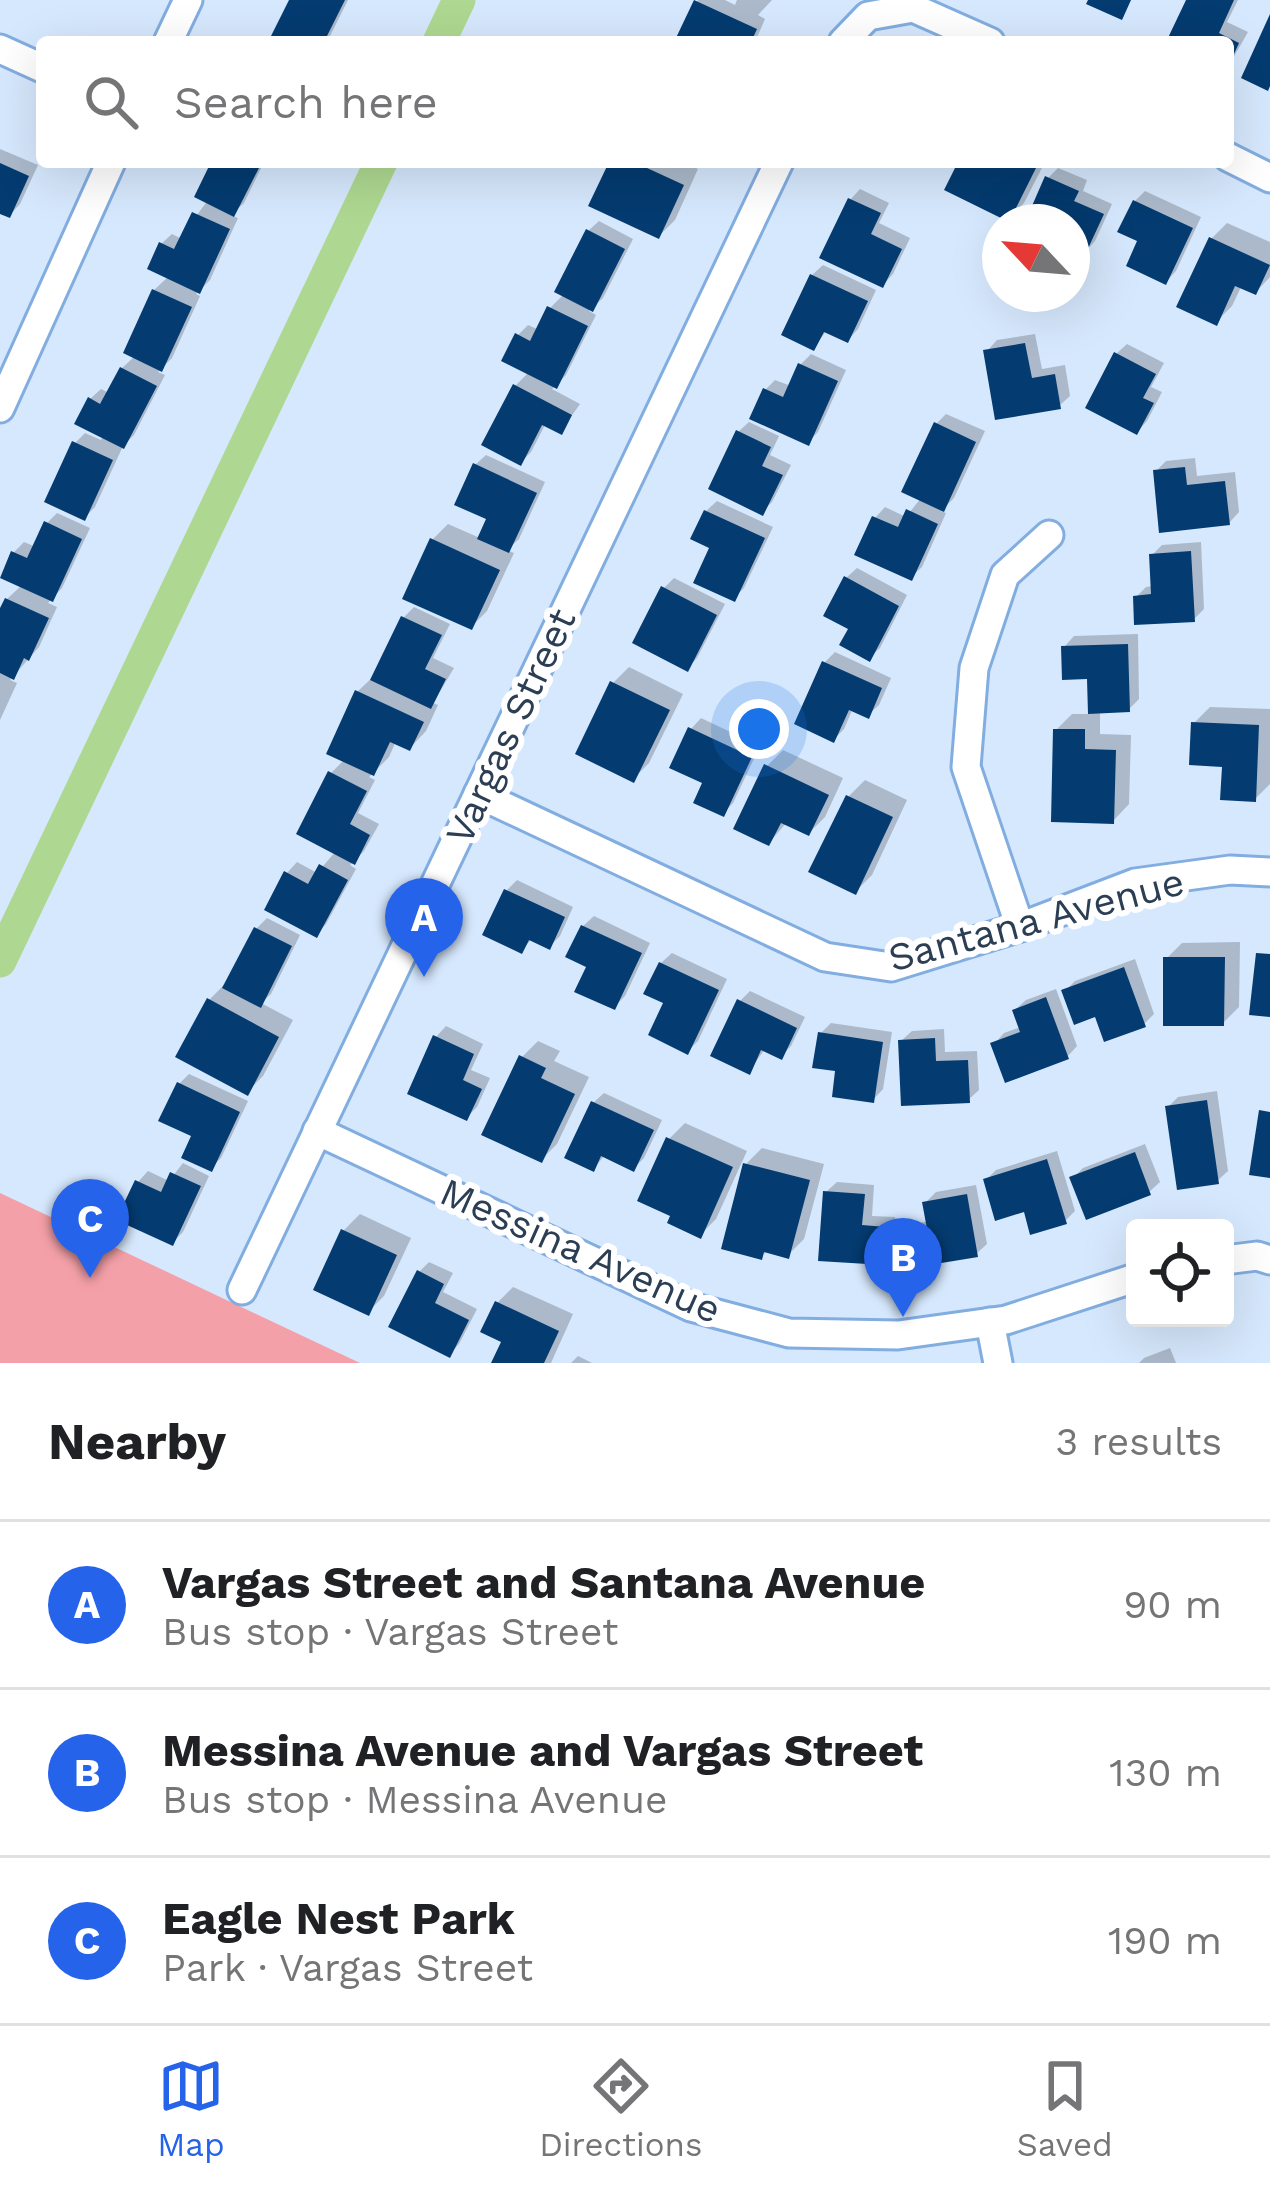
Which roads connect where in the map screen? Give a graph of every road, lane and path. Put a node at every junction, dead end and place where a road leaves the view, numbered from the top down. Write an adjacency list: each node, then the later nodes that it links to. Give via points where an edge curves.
1 (188, 0): 2 (street)
2 (171, 36)
3 (849, 36): 4 (street, via 868,16 913,8)
4 (978, 36)
5 (0, 49): 6 (street)
6 (36, 65)
7 (1234, 161): 10 (street)
8 (108, 168): 11 (street)
9 (776, 168): 13 (street, Vargas Street)
10 (1270, 178)
11 (0, 408)
12 (1048, 535): 15 (street, via 1005,575 974,668 966,767)
13 (478, 794): 15 (street, Santana Avenue, via 825,957 891,967); 16 (street, Vargas Street)
14 (1270, 872): 15 (street, Santana Avenue, via 1136,883)
15 (1020, 927)
16 (317, 1131): 20 (street, Vargas Street); 21 (street, Messina Avenue, via 691,1307 789,1333 898,1335)
17 (1234, 1259): 18 (street)
18 (1270, 1260)
19 (1126, 1280): 21 (street, Messina Avenue)
20 (242, 1290)
21 (990, 1322): 22 (street)
22 (998, 1363)

